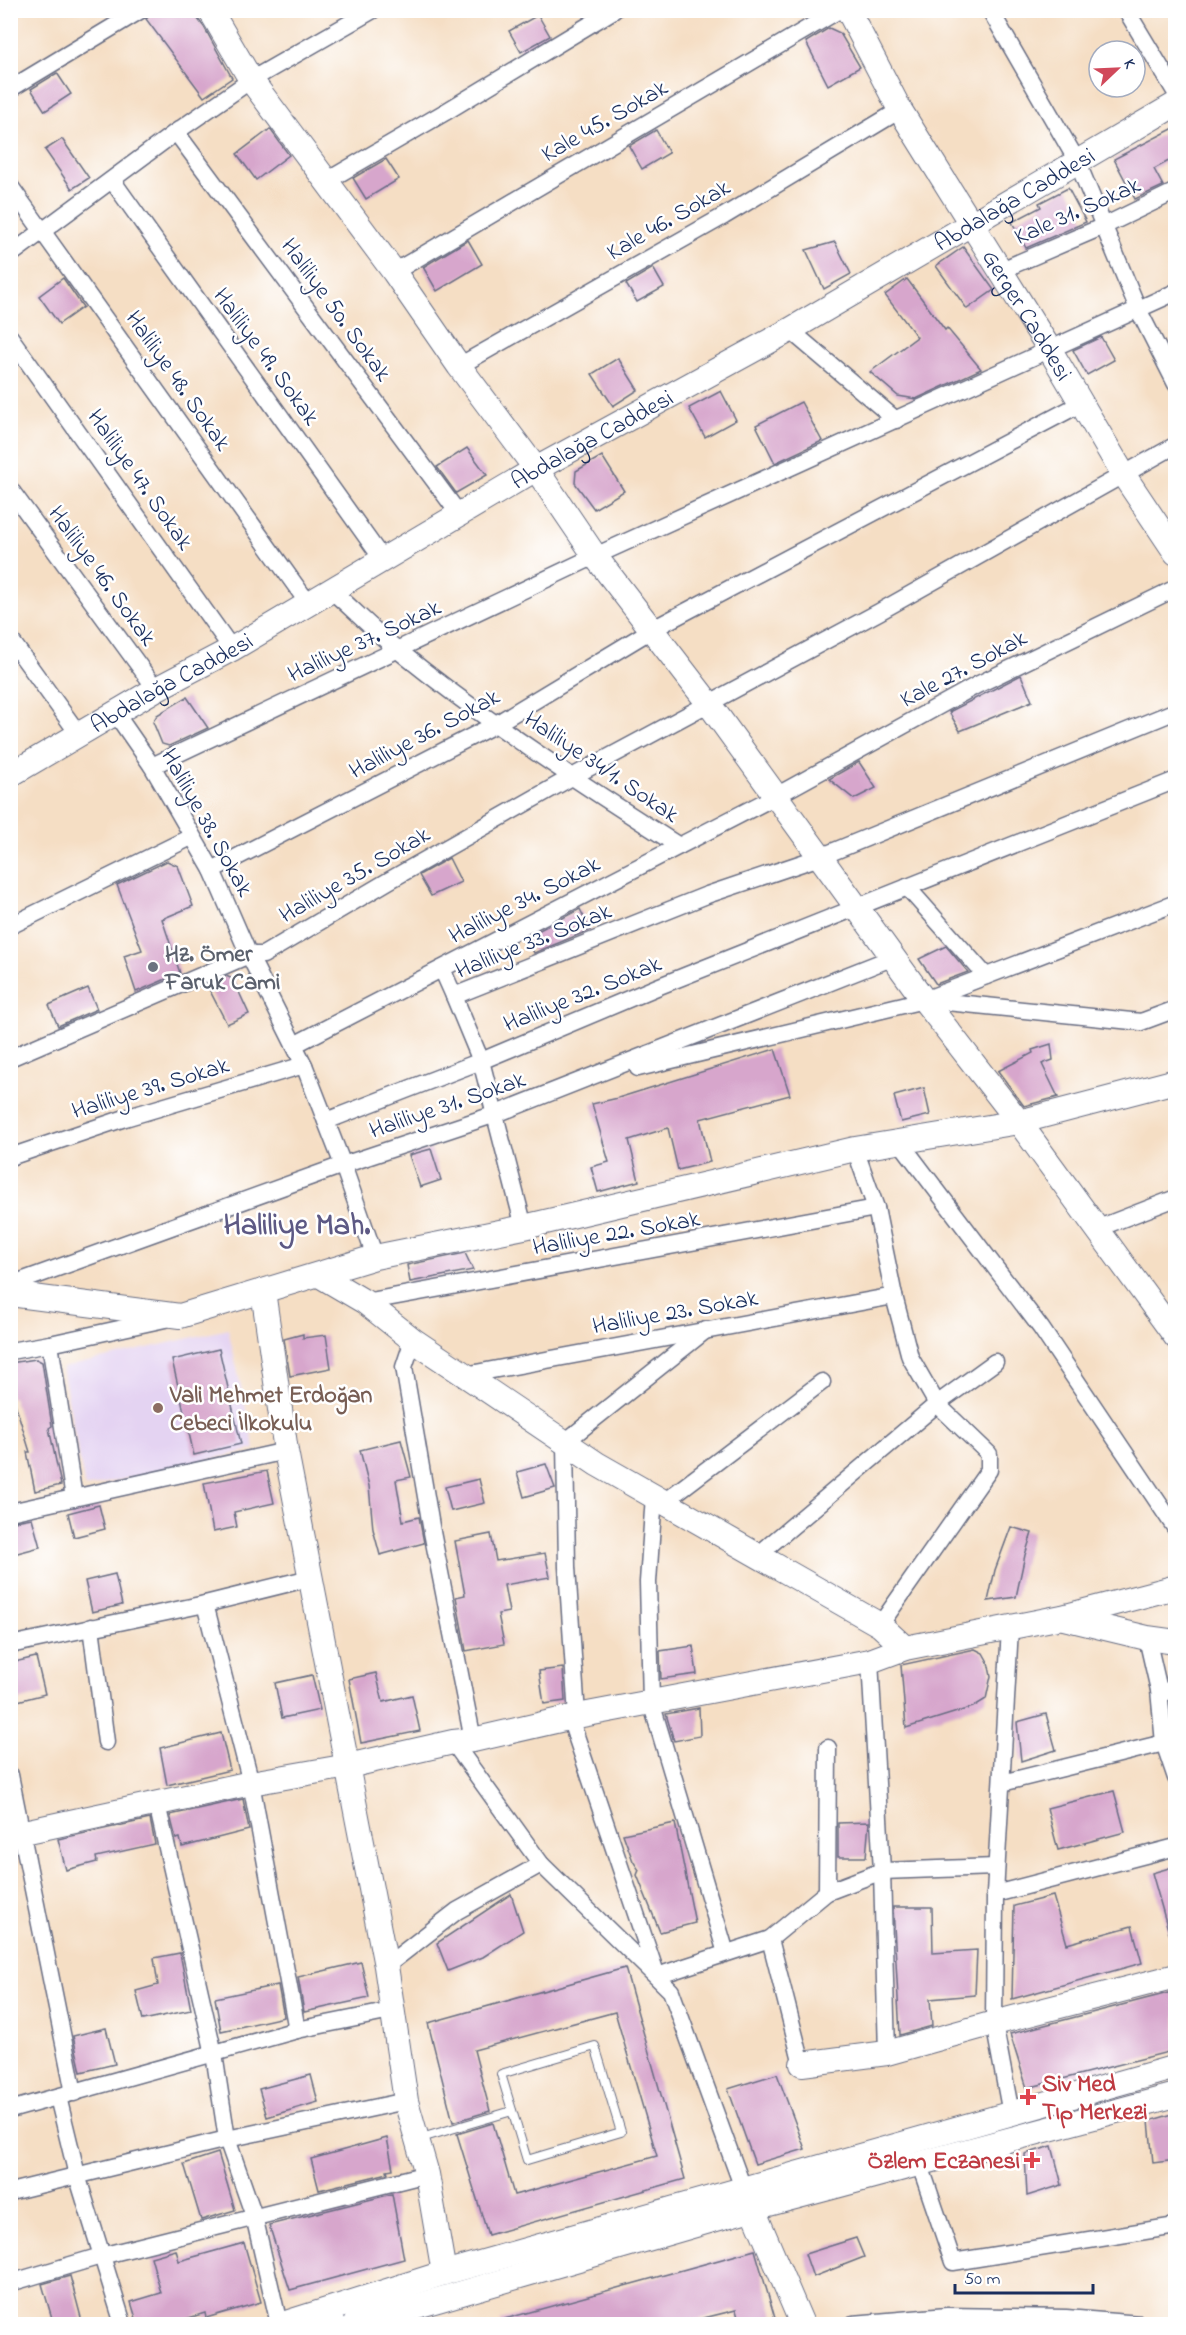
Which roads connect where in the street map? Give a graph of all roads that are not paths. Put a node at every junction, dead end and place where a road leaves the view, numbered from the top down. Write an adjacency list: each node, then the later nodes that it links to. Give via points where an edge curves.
1 (141, 10): 10 (street)
2 (210, 10): 9 (street)
3 (373, 10): 9 (street)
4 (614, 10): 17 (street)
5 (839, 10): 25 (street, Kale 45. Sokak)
6 (848, 10): 13 (street, Gerger Caddesi)
7 (990, 10): 15 (street)
8 (1126, 10): 11 (street)
9 (251, 80): 14 (street); 17 (street)
10 (10, 89)
11 (1176, 93)
12 (1176, 104): 15 (street, Abdalağa Caddesi)
13 (900, 110): 20 (street, Gerger Caddesi); 31 (street, Kale 46. Sokak, via 724,216)
14 (176, 132): 16 (street); 39 (street, Haliliye 50. Sokak)
15 (1077, 160): 20 (street, Abdalağa Caddesi); 21 (street)
16 (112, 180): 22 (street); 42 (street, Haliliye 49. Sokak)
17 (325, 182): 25 (street)
18 (10, 186): 22 (street, Haliliye 48. Sokak)
19 (1176, 191): 21 (street, Kale 31. Sokak)
20 (972, 225): 24 (street, Gerger Caddesi); 28 (street, Abdalağa Caddesi)
21 (1104, 226): 24 (street, Kale 31. Sokak); 27 (street)
22 (43, 230): 23 (street); 45 (street, Haliliye 48. Sokak)
23 (10, 255)
24 (999, 271): 30 (street, Gerger Caddesi)
25 (394, 272): 31 (street)
26 (1176, 292): 27 (street, Haliliye 37. Sokak)
27 (1138, 309): 30 (street, Haliliye 37. Sokak); 32 (street)
28 (790, 330): 34 (street); 36 (street, Abdalağa Caddesi)
29 (10, 337): 48 (street, Haliliye 47. Sokak)
30 (1050, 350): 33 (street, Gerger Caddesi); 34 (street, Haliliye 37. Sokak)
31 (459, 366): 36 (street)
32 (1176, 384)
33 (1080, 404): 37 (street, Gerger Caddesi); 46 (street, Haliliye 36. Sokak)
34 (896, 420): 41 (street, Haliliye 37. Sokak)
35 (1176, 445): 37 (street, Haliliye 35. Sokak)
36 (536, 469): 39 (street, Abdalağa Caddesi); 41 (street)
37 (1123, 474): 40 (street, Gerger Caddesi); 51 (street, Haliliye 35. Sokak)
38 (10, 489): 50 (street, Haliliye 46. Sokak)
39 (459, 514): 42 (street, Abdalağa Caddesi)
40 (1176, 553)
41 (595, 556): 46 (street); 49 (street, Haliliye 37. Sokak)
42 (383, 560): 44 (street, Abdalağa Caddesi)
43 (1176, 588): 60 (street, Kale 27. Sokak, via 977,685)
44 (331, 590): 45 (street, Abdalağa Caddesi); 49 (street, Haliliye 34/1. Sokak)
45 (308, 603): 48 (street, Abdalağa Caddesi)
46 (653, 629): 51 (street); 54 (street, Haliliye 36. Sokak)
47 (10, 639): 55 (street)
48 (231, 649): 50 (street, Abdalağa Caddesi)
49 (398, 651): 54 (street, Haliliye 34/1. Sokak); 56 (street, Haliliye 37. Sokak)
50 (156, 689): 53 (street, Abdalağa Caddesi)
51 (709, 704): 58 (street, Haliliye 35. Sokak); 60 (street)
52 (1176, 711): 63 (street, Haliliye 33. Sokak)
53 (116, 714): 55 (street, Abdalağa Caddesi); 56 (street, Haliliye 38. Sokak)
54 (496, 724): 58 (street, Haliliye 34/1. Sokak); 64 (street, Haliliye 36. Sokak)
55 (80, 736): 57 (street, Abdalağa Caddesi)
56 (152, 766): 61 (street, Haliliye 38. Sokak)
57 (10, 775)
58 (570, 777): 62 (street, Haliliye 34/1. Sokak); 69 (street, Haliliye 35. Sokak, via 263,955)
59 (1176, 780): 65 (street, Haliliye 32. Sokak)
60 (776, 796): 62 (street, Haliliye 34. Sokak); 63 (street)
61 (191, 837): 64 (street, Haliliye 38. Sokak); 68 (street)
62 (679, 846): 71 (street, Haliliye 34. Sokak)
63 (820, 857): 67 (street); 73 (street, Haliliye 33. Sokak, via 706,896)
64 (212, 870): 69 (street, Haliliye 38. Sokak)
65 (907, 887): 67 (street, Haliliye 32. Sokak); 72 (street)
66 (1176, 903): 72 (street)
67 (856, 907): 70 (street); 78 (street, Haliliye 32. Sokak)
68 (10, 926)
69 (249, 955): 76 (street, Haliliye 38. Sokak); 77 (street, Haliliye 35. Sokak)
70 (894, 957): 74 (street); 80 (street, Haliliye 31. Sokak)
71 (442, 969): 73 (street); 76 (street, Haliliye 34. Sokak)
72 (986, 976): 74 (street)
73 (454, 996): 78 (street, Haliliye 33. Sokak)
74 (924, 1000): 75 (street, via 1141,1022); 80 (street); 84 (street)
75 (1176, 1009)
76 (294, 1045): 79 (street, Haliliye 38. Sokak)
77 (10, 1058)
78 (481, 1060): 82 (street, Haliliye 33. Sokak); 83 (street, Haliliye 32. Sokak)
79 (304, 1065): 83 (street, Haliliye 38. Sokak); 87 (street, Haliliye 39. Sokak)
80 (582, 1081): 82 (street, Haliliye 31. Sokak)
81 (1176, 1081): 84 (street)
82 (496, 1114): 88 (street, Haliliye 31. Sokak); 91 (street, Haliliye 33. Sokak)
83 (326, 1121): 88 (street, Haliliye 38. Sokak)
84 (1019, 1122): 85 (street); 92 (street)
85 (900, 1142): 86 (street); 115 (street, via 1041,1328)
86 (855, 1149): 90 (street); 91 (street)
87 (10, 1157)
88 (343, 1165): 93 (street, Haliliye 38. Sokak); 95 (street, Haliliye 31. Sokak)
89 (1176, 1198): 92 (street)
90 (876, 1208): 98 (street); 99 (street, Haliliye 22. Sokak)
91 (524, 1227): 93 (street)
92 (1096, 1229): 102 (street)
93 (375, 1257): 94 (street)
94 (319, 1275): 96 (street); 99 (street)
95 (10, 1285)
96 (263, 1292): 100 (street); 111 (street)
97 (10, 1294): 100 (street)
98 (894, 1296): 101 (street, Haliliye 23. Sokak); 109 (street, via 910,1357)
99 (365, 1302): 103 (street)
100 (180, 1316): 104 (street)
101 (706, 1330): 107 (street, Haliliye 23. Sokak); 110 (street)
102 (1176, 1337)
103 (413, 1340): 107 (street); 132 (street, via 404,1367)
104 (51, 1344): 105 (street); 112 (street)
105 (10, 1351)
106 (995, 1362): 109 (street)
107 (465, 1375): 110 (street)
108 (822, 1382): 113 (street)
109 (937, 1404): 116 (street); 121 (street, via 989,1454 989,1470)
110 (565, 1442): 113 (street); 131 (street)
111 (286, 1451): 112 (street); 117 (street)
112 (74, 1498): 114 (street)
113 (659, 1499): 116 (street); 130 (street, via 648,1582)
114 (10, 1512)
115 (1176, 1529)
116 (758, 1555): 121 (street)
117 (310, 1578): 119 (street); 136 (street)
118 (1176, 1587): 120 (street)
119 (206, 1604): 122 (street); 139 (street)
120 (1062, 1617): 123 (street); 124 (street)
121 (880, 1625): 127 (street)
122 (91, 1627): 126 (street); 133 (street)
123 (1010, 1628): 127 (street); 140 (street)
124 (1147, 1638): 125 (street); 129 (street)
125 (1176, 1642)
126 (10, 1645)
127 (905, 1648): 128 (street)
128 (870, 1661): 130 (street); 146 (street)
129 (1167, 1691): 134 (street)
130 (651, 1702): 131 (street); 150 (street)
131 (574, 1717): 132 (street); 152 (street)
132 (463, 1741): 136 (street); 144 (street)
133 (106, 1742)
134 (1164, 1743): 138 (street); 140 (street)
135 (828, 1748): 147 (street)
136 (348, 1766): 139 (street); 151 (street)
137 (10, 1774): 142 (street)
138 (1176, 1778)
139 (251, 1783): 141 (street); 156 (street)
140 (1002, 1783): 145 (street)
141 (157, 1804): 142 (street); 158 (street)
142 (16, 1834): 161 (street)
143 (1176, 1847): 148 (street)
144 (541, 1864): 151 (street, via 457,1911); 152 (street)
145 (996, 1867): 146 (street); 148 (street)
146 (882, 1871): 147 (street); 157 (street)
147 (827, 1892): 149 (street)
148 (995, 1894): 155 (street)
149 (770, 1939): 150 (street); 159 (street)
150 (726, 1953): 152 (street)
151 (386, 1966): 154 (street)
152 (657, 1976): 173 (street, via 671,1991)
153 (1176, 1976): 155 (street)
154 (391, 2012): 156 (street); 163 (street)
155 (994, 2023): 157 (street); 166 (street)
156 (297, 2030): 158 (street)
157 (887, 2053): 159 (street)
158 (214, 2054): 161 (street); 167 (street)
159 (802, 2064)
160 (1176, 2067): 166 (street)
161 (66, 2095): 164 (street); 171 (street)
162 (1176, 2095): 169 (street)
163 (406, 2101): 167 (street); 168 (street)
164 (10, 2110)
165 (512, 2111): 165 (lane, via 527,2160 621,2132 595,2046 501,2074); 168 (lane)
166 (1011, 2114): 173 (street)
167 (227, 2139): 171 (street); 174 (street)
168 (417, 2139): 170 (street)
169 (920, 2165): 173 (street); 175 (street, via 953,2262)
170 (427, 2174): 174 (street); 177 (street)
171 (77, 2175): 172 (street); 176 (street)
172 (10, 2192)
173 (749, 2198): 177 (street); 183 (street); 184 (street)
174 (254, 2216): 176 (street); 182 (street)
175 (1176, 2226)
176 (101, 2256): 178 (street); 181 (street)
177 (444, 2273): 179 (street)
178 (10, 2283)
179 (337, 2316): 182 (street)
180 (1034, 2321): 185 (street, via 947,2316); 186 (street); 187 (street)
181 (123, 2325)
182 (281, 2325)
183 (355, 2325)
184 (802, 2325)
185 (853, 2325)
186 (1013, 2325)
187 (1140, 2325)

